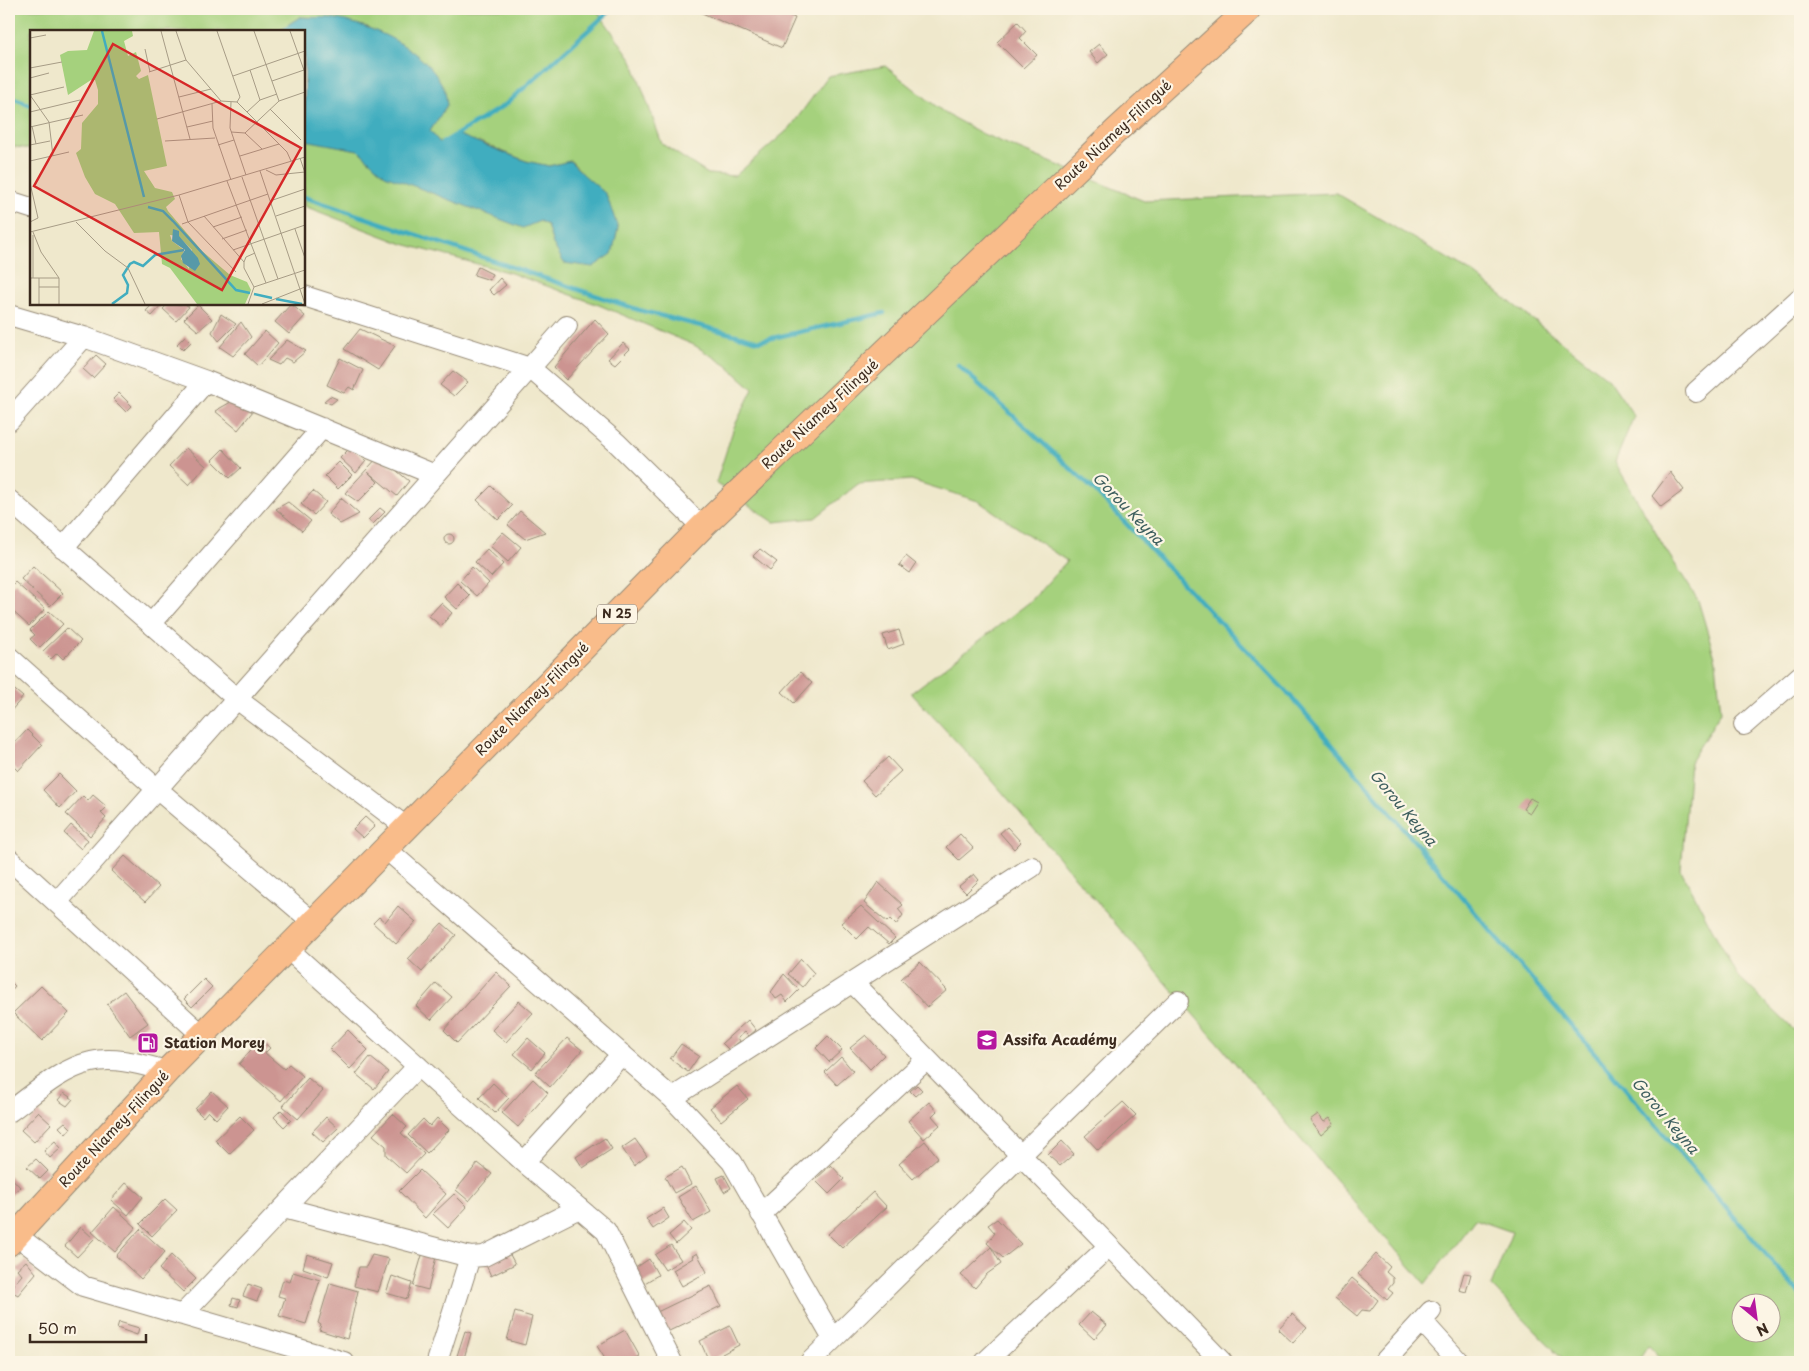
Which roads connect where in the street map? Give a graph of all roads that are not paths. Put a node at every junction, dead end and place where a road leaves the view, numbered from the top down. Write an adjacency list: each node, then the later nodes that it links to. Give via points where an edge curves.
1 (1249, 9): 16 (main road, Route Niamey-Filingué / N 25, via 1117,130)
2 (9, 201): 3 (street)
3 (30, 208)
4 (305, 296): 9 (street)
5 (1799, 301): 11 (street)
6 (9, 315): 8 (street)
7 (567, 326): 9 (street)
8 (84, 337): 10 (street); 12 (street)
9 (530, 368): 14 (street); 16 (street, via 617,443)
10 (206, 381): 13 (street); 17 (street)
11 (1696, 392)
12 (9, 421)
13 (322, 428): 14 (street); 18 (street)
14 (435, 475): 21 (street)
15 (9, 500): 17 (street)
16 (702, 527): 24 (main road, Route Niamey-Filingué / N 25)
17 (64, 548): 18 (street)
18 (151, 624): 21 (street)
19 (9, 658): 23 (street)
20 (1800, 676): 22 (street)
21 (237, 699): 23 (street); 24 (street)
22 (1744, 725)
23 (157, 789): 28 (street); 29 (street)
24 (406, 828): 25 (main road, Route Niamey-Filingué / N 25)
25 (385, 848): 29 (main road, Route Niamey-Filingué / N 25); 34 (street)
26 (9, 859): 28 (street)
27 (1032, 867): 31 (street)
28 (57, 902): 33 (street)
29 (314, 923): 30 (main road, Route Niamey-Filingué / N 25)
30 (288, 949): 33 (main road, Route Niamey-Filingué / N 25); 36 (street)
31 (853, 983): 35 (street); 38 (street)
32 (1178, 1001): 40 (street)
33 (202, 1035): 37 (main road, Route Niamey-Filingué / N 25)
34 (622, 1054): 38 (street); 41 (street)
35 (927, 1059): 40 (street); 44 (street)
36 (418, 1066): 41 (street); 42 (street)
37 (167, 1071): 39 (street, via 107,1060 91,1062 67,1070); 45 (main road, Route Niamey-Filingué / N 25)
38 (672, 1098): 44 (street, via 732,1162)
39 (9, 1112)
40 (1021, 1156): 46 (street); 49 (street)
41 (524, 1162): 43 (street)
42 (284, 1208): 47 (street); 48 (street)
43 (579, 1208): 47 (street, via 484,1256); 52 (street, via 606,1231)
44 (761, 1214): 49 (street)
45 (12, 1239): 48 (street, via 83,1286)
46 (1109, 1246): 54 (street); 55 (street)
47 (470, 1257): 51 (street)
48 (182, 1315): 50 (street)
49 (834, 1340): 53 (street)
50 (344, 1362)
51 (437, 1362)
52 (672, 1362)
53 (810, 1362)
54 (985, 1362)
55 (1222, 1362)
56 (1384, 1362): 57 (street, via 1427,1316)
57 (1459, 1362)

